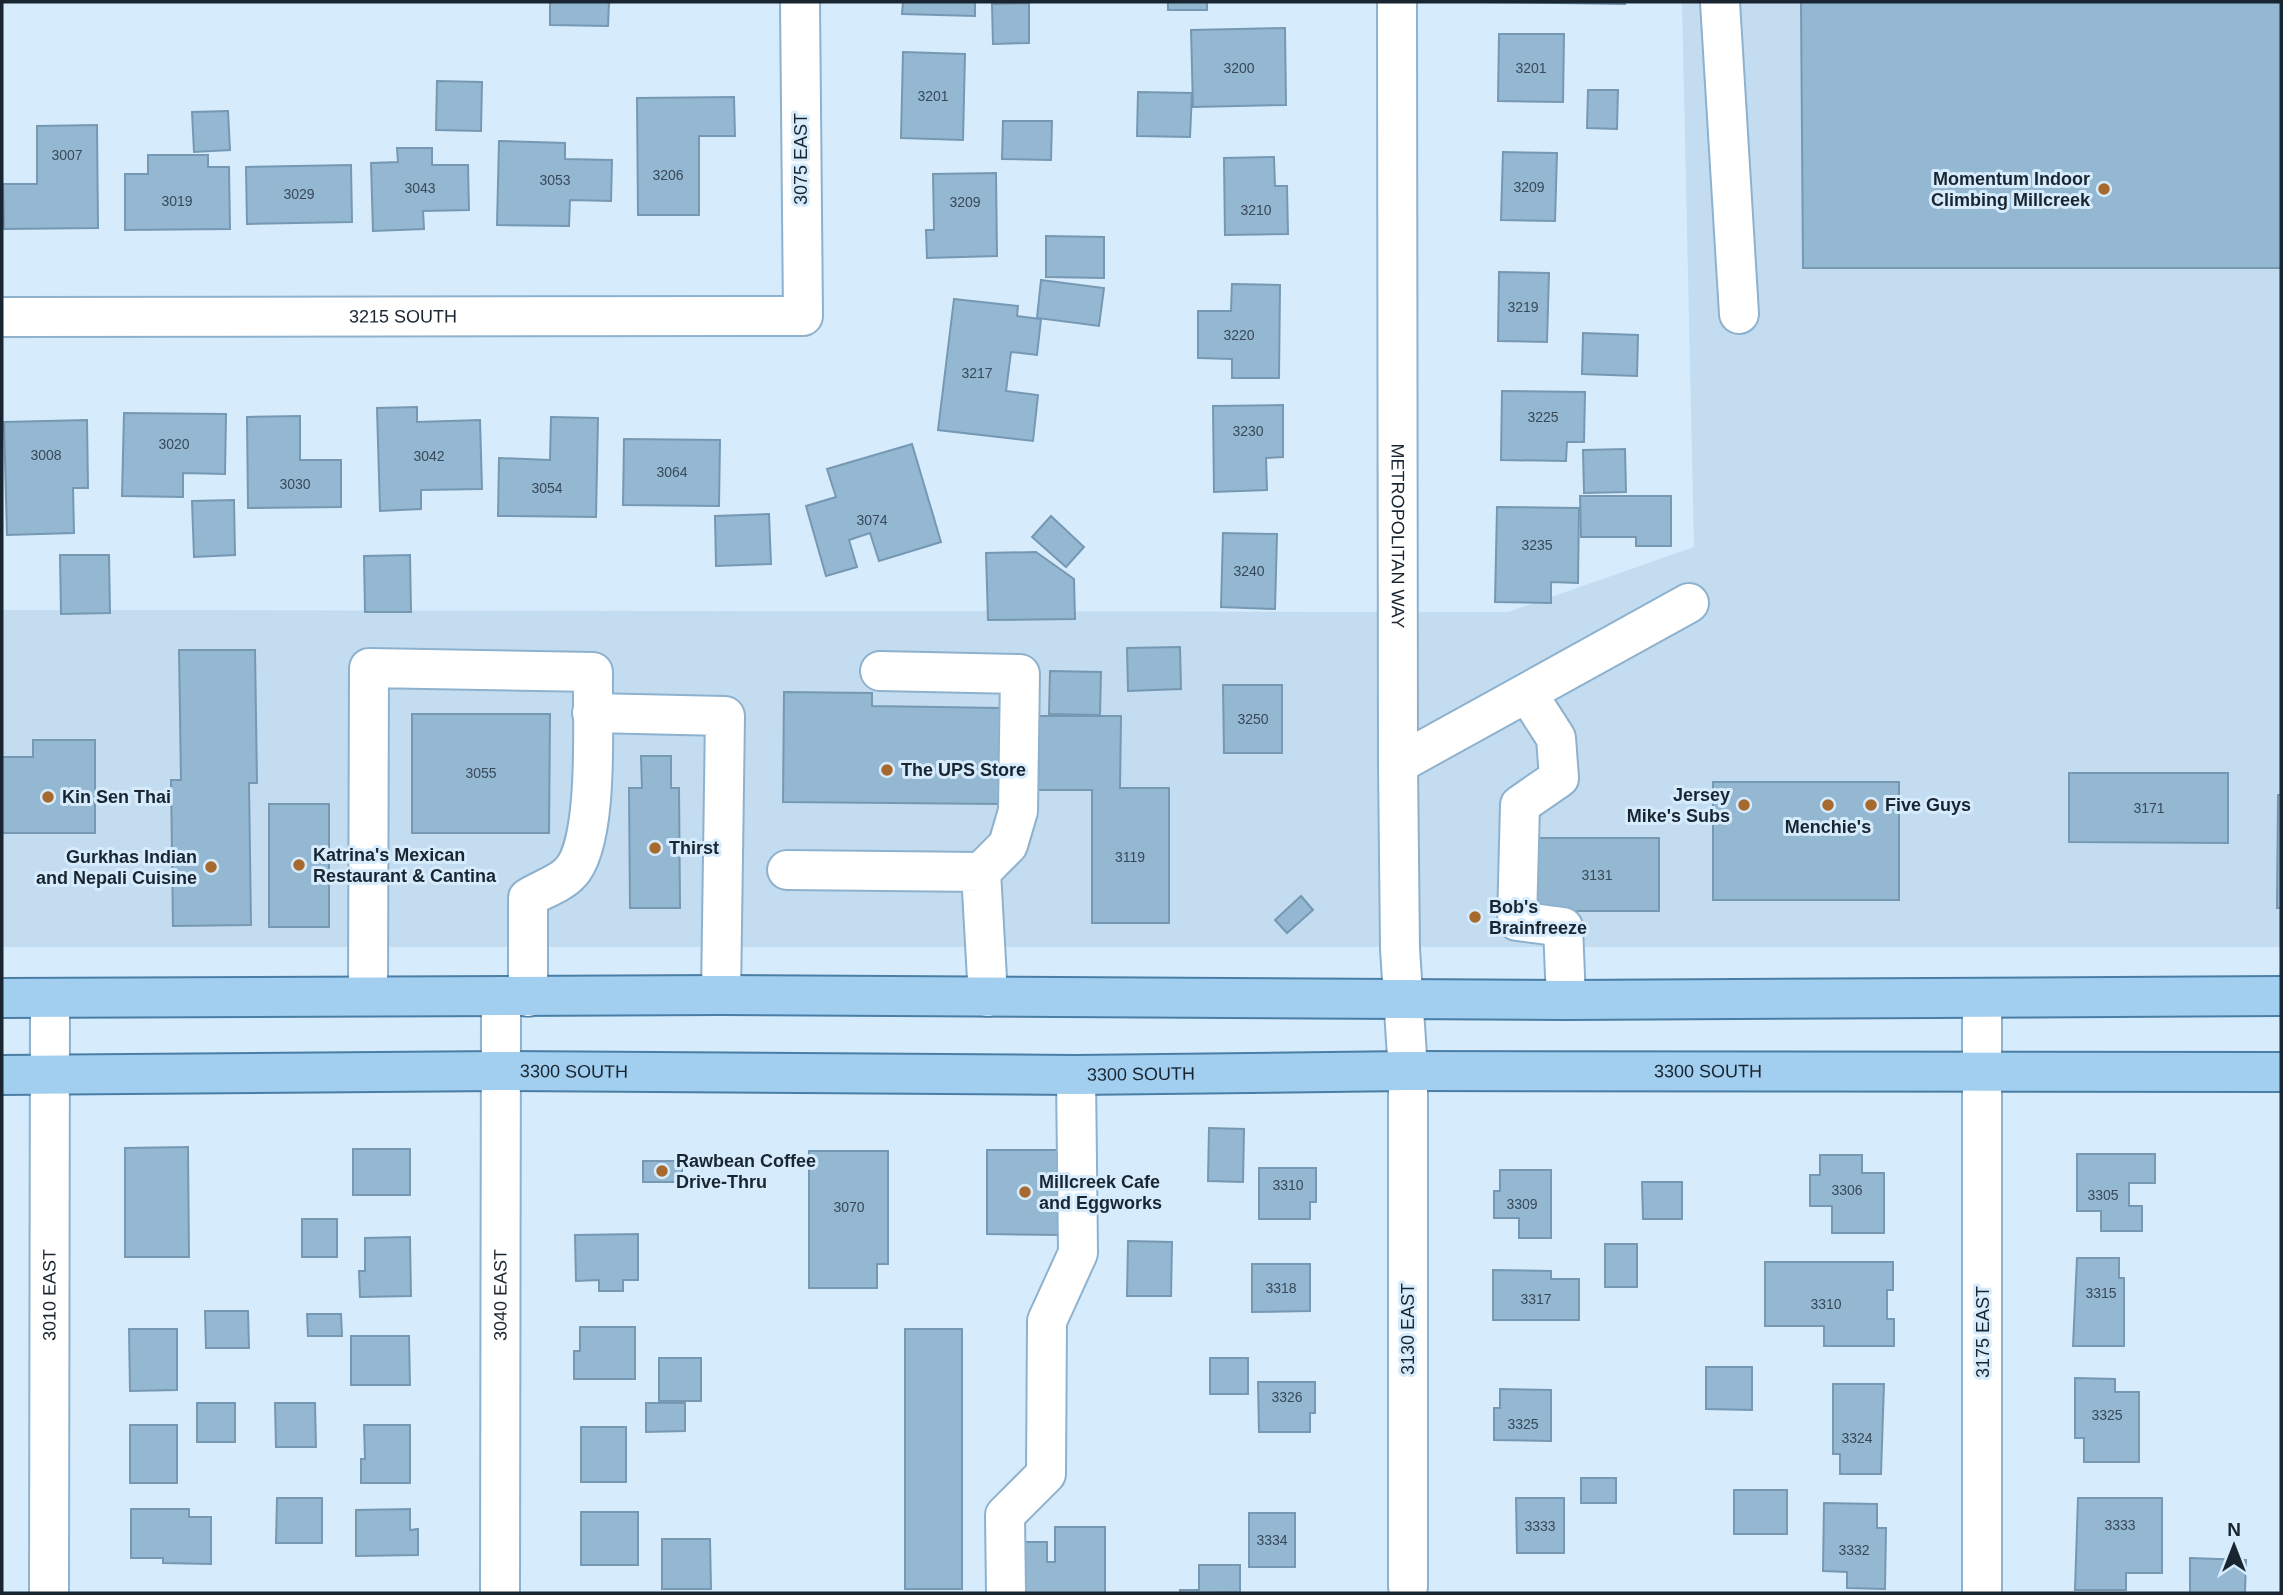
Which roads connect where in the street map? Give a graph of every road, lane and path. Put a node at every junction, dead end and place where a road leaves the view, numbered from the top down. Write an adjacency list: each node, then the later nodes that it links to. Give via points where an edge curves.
1 (800, 2): 5 (street, 3075 EAST)
2 (1397, 2): 11 (street, METROPOLITAN WAY)
3 (1720, 2): 4 (street)
4 (1740, 314)
5 (803, 316): 6 (street, 3215 SOUTH)
6 (2, 317)
7 (1689, 603): 9 (street)
8 (880, 671): 13 (street, via 1020,674 1018,811 1008,845)
9 (1527, 693): 11 (street); 23 (street, via 1556,738 1559,778 1520,805 1517,921 1563,927)
10 (592, 713): 14 (street, via 725,716); 15 (street, via 593,672 369,668); 16 (street, 3040 EAST, via 589,828 570,874 528,898)
11 (1398, 764): 22 (street, METROPOLITAN WAY)
12 (787, 870): 13 (street)
13 (981, 872): 18 (street)
14 (721, 995): 16 (main road); 18 (main road)
15 (368, 996): 16 (main road); 20 (main road)
16 (514, 996): 25 (street, 3040 EAST)
17 (2281, 996): 21 (main road)
18 (988, 997): 22 (main road)
19 (2, 998): 20 (main road)
20 (50, 998): 29 (street, 3010 EAST)
21 (1982, 998): 23 (main road); 24 (street, 3175 EAST)
22 (1403, 1000): 23 (main road); 26 (street, METROPOLITAN WAY)
23 (1566, 1000)
24 (1983, 1070): 26 (main road, 3300 SOUTH); 27 (main road, 3300 SOUTH); 35 (street, 3175 EAST)
25 (501, 1071): 29 (main road, 3300 SOUTH); 30 (main road, 3300 SOUTH); 33 (street, 3040 EAST)
26 (1408, 1071): 30 (main road, 3300 SOUTH); 31 (street, 3130 EAST)
27 (2281, 1072)
28 (2, 1075): 29 (main road, 3300 SOUTH)
29 (50, 1075): 32 (street, 3010 EAST)
30 (1076, 1075): 34 (street, via 1078,1253 1047,1321 1046,1474 1006,1516)
31 (1408, 1587)
32 (49, 1593)
33 (500, 1593)
34 (1006, 1593)
35 (1982, 1593)

